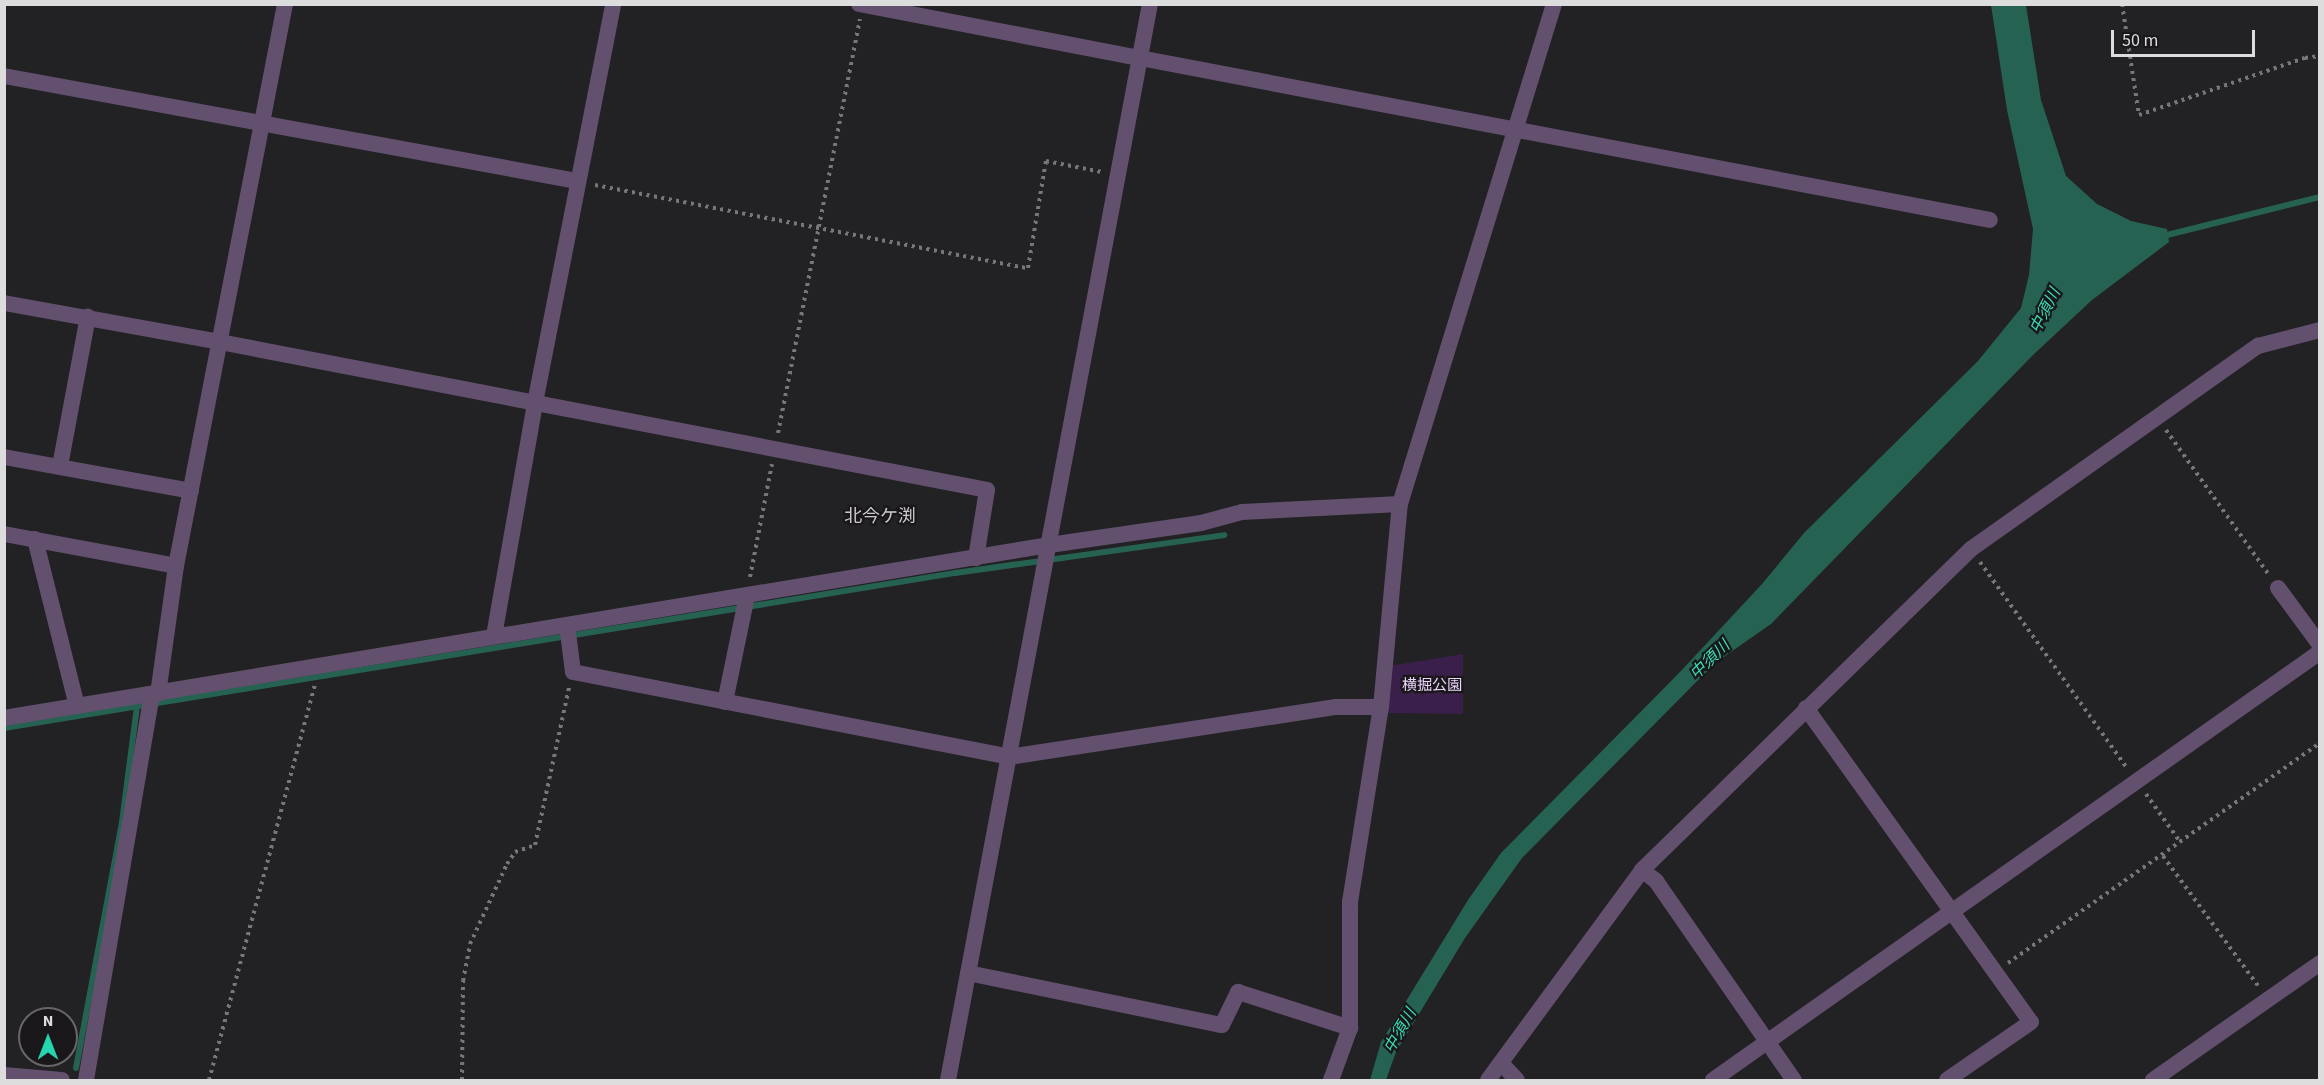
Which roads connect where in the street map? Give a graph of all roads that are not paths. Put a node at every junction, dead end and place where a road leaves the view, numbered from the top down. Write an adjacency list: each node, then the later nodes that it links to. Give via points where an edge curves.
1 (285, 4): 8 (street)
2 (613, 4): 10 (street)
3 (1150, 4): 6 (street)
4 (1554, 4): 9 (street)
5 (861, 5): 6 (street)
6 (1140, 58): 9 (street); 23 (street)
7 (4, 76): 8 (street)
8 (264, 123): 10 (street); 15 (street)
9 (1514, 129): 11 (street); 20 (street)
10 (577, 181): 16 (street)
11 (1990, 220)
12 (4, 303): 13 (street)
13 (88, 317): 15 (street); 18 (street)
14 (2319, 330): 36 (street, via 2258,346 1971,549)
15 (220, 342): 16 (street); 19 (street)
16 (535, 403): 24 (street, via 987,490); 29 (street)
17 (4, 457): 18 (street)
18 (60, 466): 19 (street)
19 (191, 491): 25 (street)
20 (1400, 504): 23 (street, via 1242,512 1201,523); 35 (street)
21 (4, 534): 22 (street)
22 (35, 539): 25 (street); 34 (street)
23 (1049, 545): 24 (street); 38 (street)
24 (976, 558): 27 (street)
25 (176, 566): 32 (street)
26 (2278, 588): 30 (street)
27 (747, 596): 28 (street); 33 (street)
28 (567, 625): 29 (street); 33 (street, via 573,672)
29 (494, 636): 32 (street)
30 (2319, 645)
31 (2319, 652): 40 (street)
32 (155, 694): 34 (street); 48 (street)
33 (725, 702): 38 (street)
34 (77, 706): 37 (street)
35 (1381, 707): 38 (street, via 1336,707); 43 (street, via 1350,902)
36 (1806, 708): 39 (street); 40 (street)
37 (4, 718)
38 (1009, 757): 42 (street)
39 (1642, 870): 44 (street, via 1656,881); 45 (street)
40 (1952, 913): 44 (street); 55 (street, via 2031,1022)
41 (2319, 963): 56 (street)
42 (968, 973): 43 (street, via 1222,1025 1238,992); 49 (street)
43 (1350, 1028): 50 (street)
44 (1767, 1043): 53 (street); 54 (street)
45 (1501, 1063): 51 (street); 52 (street)
46 (4, 1075): 47 (street)
47 (62, 1080)
48 (86, 1080)
49 (948, 1080)
50 (1331, 1080)
51 (1488, 1080)
52 (1517, 1080)
53 (1713, 1080)
54 (1794, 1080)
55 (1947, 1080)
56 (2153, 1080)

